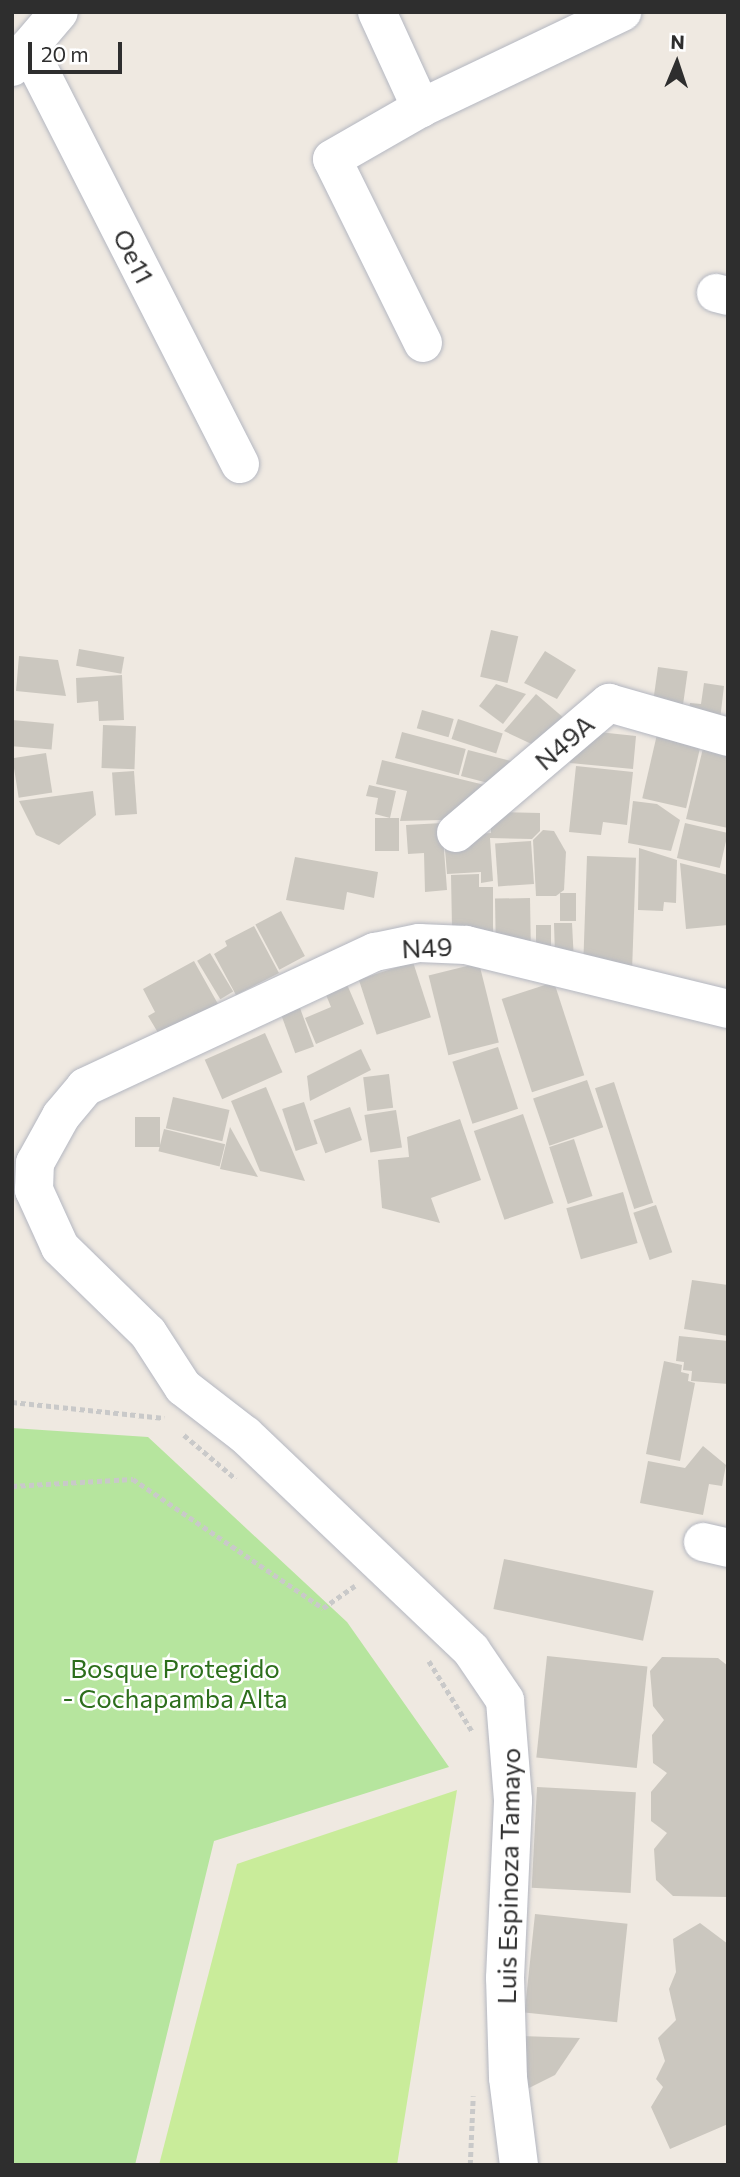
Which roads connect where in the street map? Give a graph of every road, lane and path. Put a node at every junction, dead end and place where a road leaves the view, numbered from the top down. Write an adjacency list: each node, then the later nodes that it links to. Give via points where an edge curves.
1 (59, 12): 4 (street)
2 (377, 12): 5 (street)
3 (622, 12): 5 (street)
4 (20, 58): 7 (street, Oe11)
5 (421, 108): 6 (street, via 332,159)
6 (423, 343)
7 (240, 464)
8 (728, 737): 9 (street, N49A, via 609,703)
9 (456, 833)
10 (728, 1009): 12 (street, N49, via 466,945 419,943 375,951 85,1087 61,1116 35,1163 34,1190 60,1247 148,1333 183,1387)
11 (12, 1402): 13 (path, via 163,1417)
12 (218, 1413): 22 (street, Luis Espinoza Tamayo, via 471,1650 505,1700 513,1800 505,1978 508,2078)
13 (172, 1425)
14 (181, 1433): 15 (path)
15 (244, 1485)
16 (12, 1486): 17 (path, via 133,1479 323,1608)
17 (361, 1581)
18 (426, 1657): 19 (path)
19 (474, 1736)
20 (473, 2083): 21 (path)
21 (470, 2165)
22 (519, 2165)

